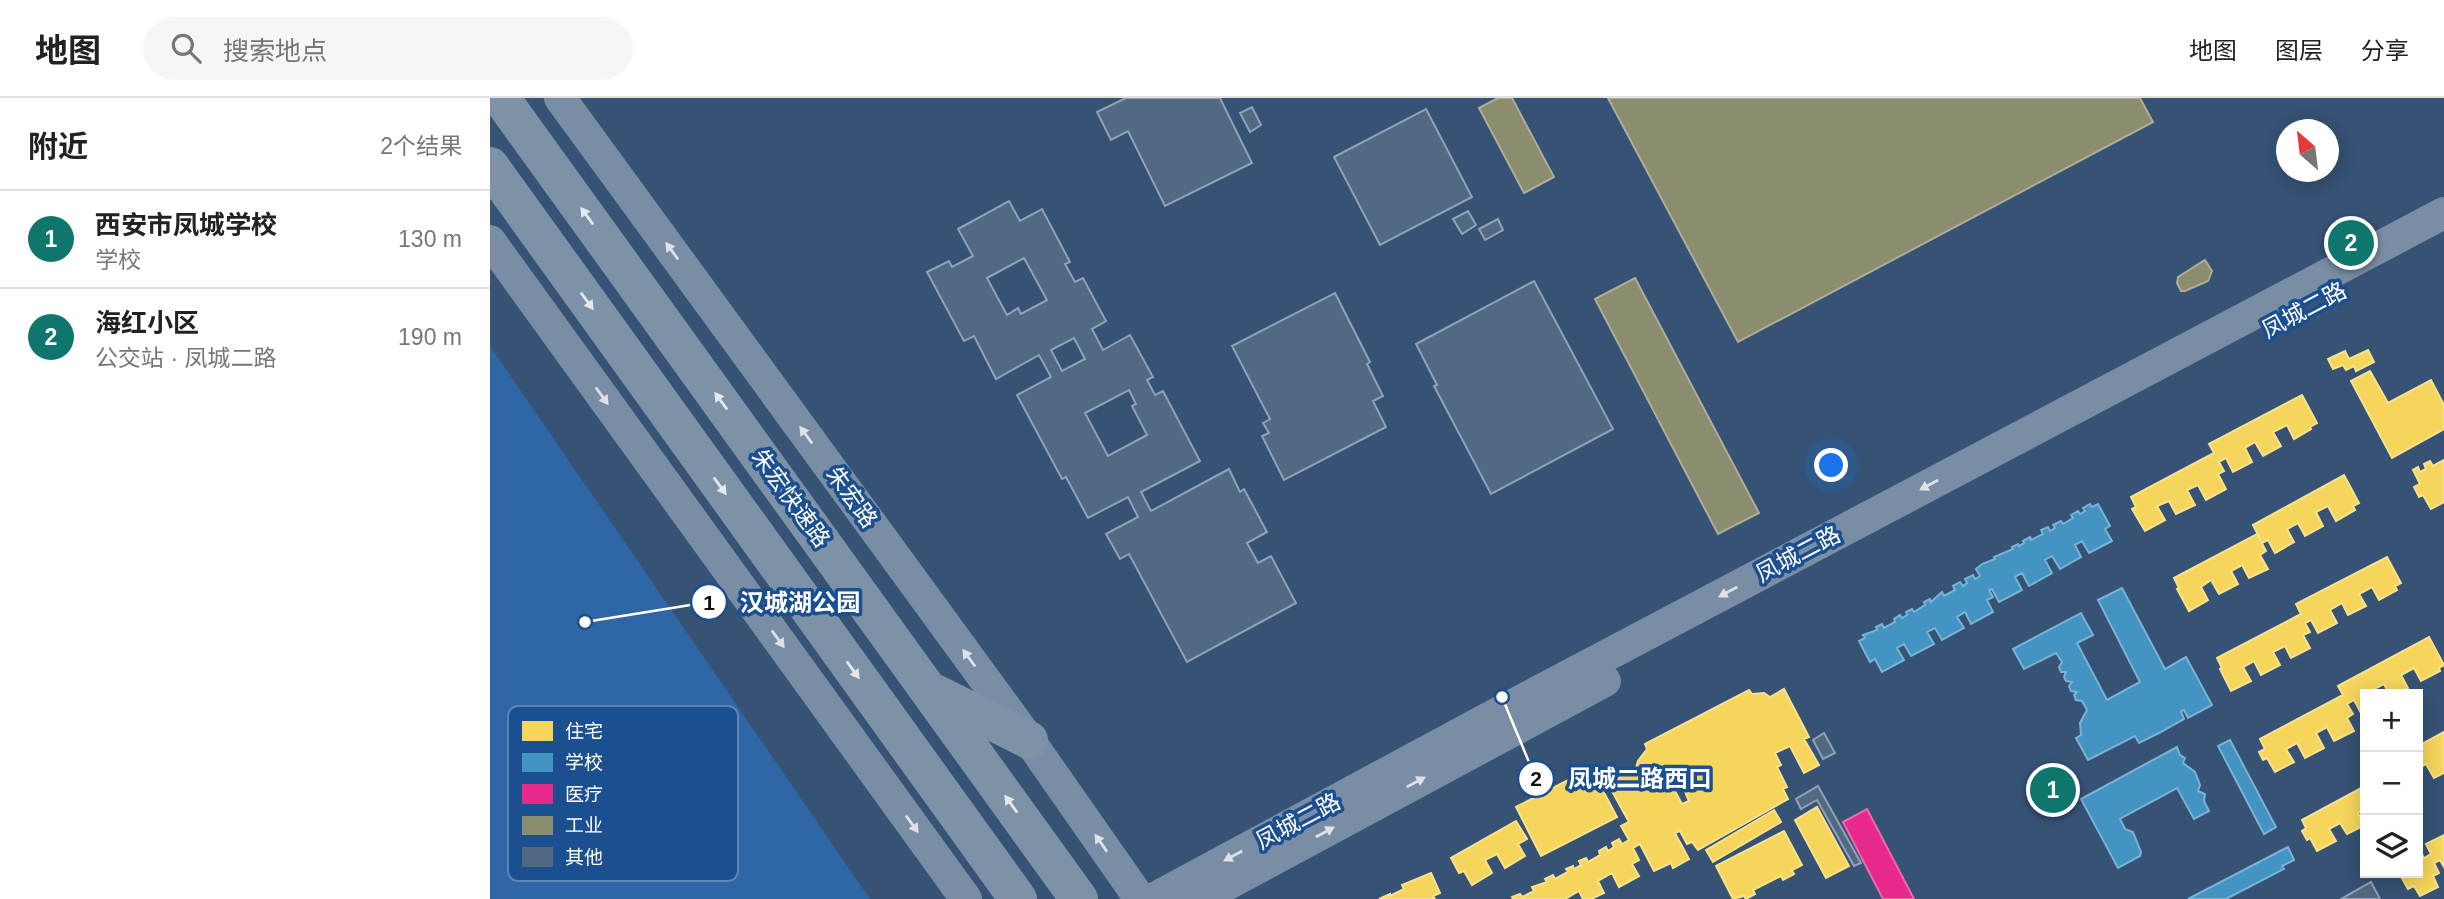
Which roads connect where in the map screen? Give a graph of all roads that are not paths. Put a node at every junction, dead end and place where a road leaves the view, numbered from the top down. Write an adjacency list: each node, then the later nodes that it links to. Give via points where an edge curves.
1 (501, 98): 7 (highway, 朱宏快速路, one-way to 1)
2 (560, 98): 8 (main road, 朱宏路, one-way to 2)
3 (490, 166): 10 (highway, one-way to 10)
4 (2444, 212): 13 (main road, 凤城二路, one-way to 13)
5 (2444, 236): 14 (main road, 凤城二路, one-way to 5)
6 (490, 241): 9 (main road, one-way to 9)
7 (931, 691): 8 (highway); 11 (highway, 朱宏快速路, one-way to 7)
8 (1029, 740): 12 (main road, 朱宏路, one-way to 8)
9 (966, 899)
10 (1018, 899)
11 (1079, 899)
12 (1140, 899)
13 (1153, 899)
14 (1200, 899)

